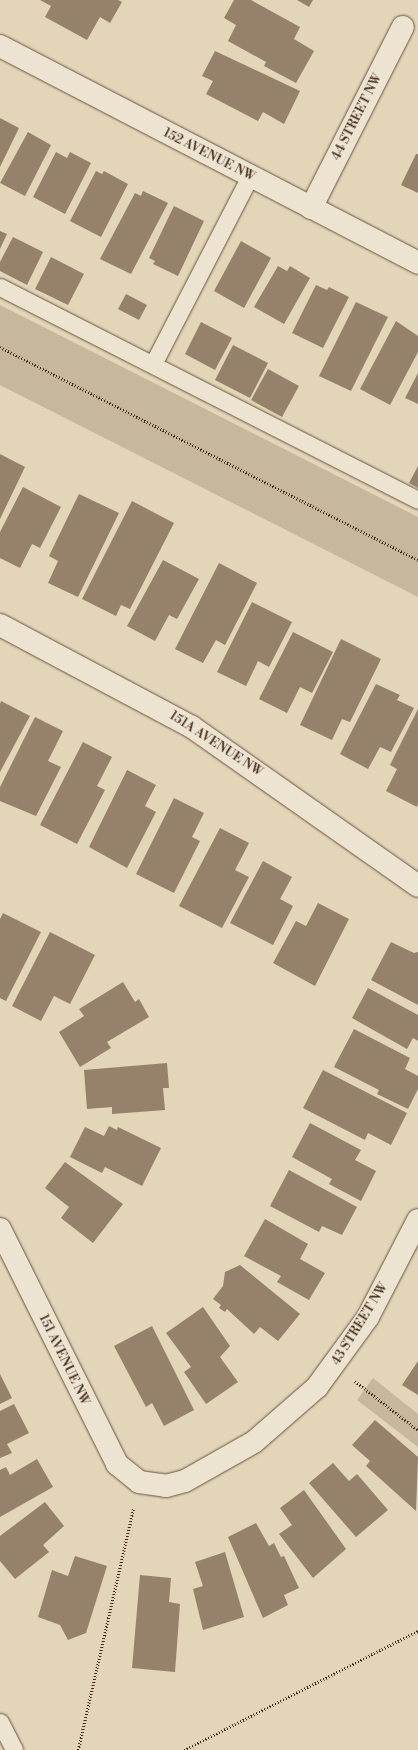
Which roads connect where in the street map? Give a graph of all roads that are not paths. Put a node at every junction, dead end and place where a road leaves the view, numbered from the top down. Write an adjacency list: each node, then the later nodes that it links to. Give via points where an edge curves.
1 (403, 27): 4 (street, 44 STREET NW)
2 (0, 46): 3 (street, 152 AVENUE NW)
3 (250, 176): 4 (street, 152 AVENUE NW); 7 (lane)
4 (311, 208): 5 (street, 152 AVENUE NW)
5 (418, 263)
6 (0, 287): 7 (lane)
7 (153, 364): 8 (lane)
8 (418, 500)
9 (0, 625): 10 (street, 151A AVENUE NW, via 199,731)
10 (418, 886)
11 (418, 1220): 13 (street, 43 STREET NW, via 368,1317 336,1366 274,1427 225,1460 185,1481 166,1486)
12 (0, 1229): 13 (street, 151 AVENUE NW, via 108,1448 127,1475)
13 (139, 1482)
14 (0, 1722): 15 (lane)
15 (14, 1750)

